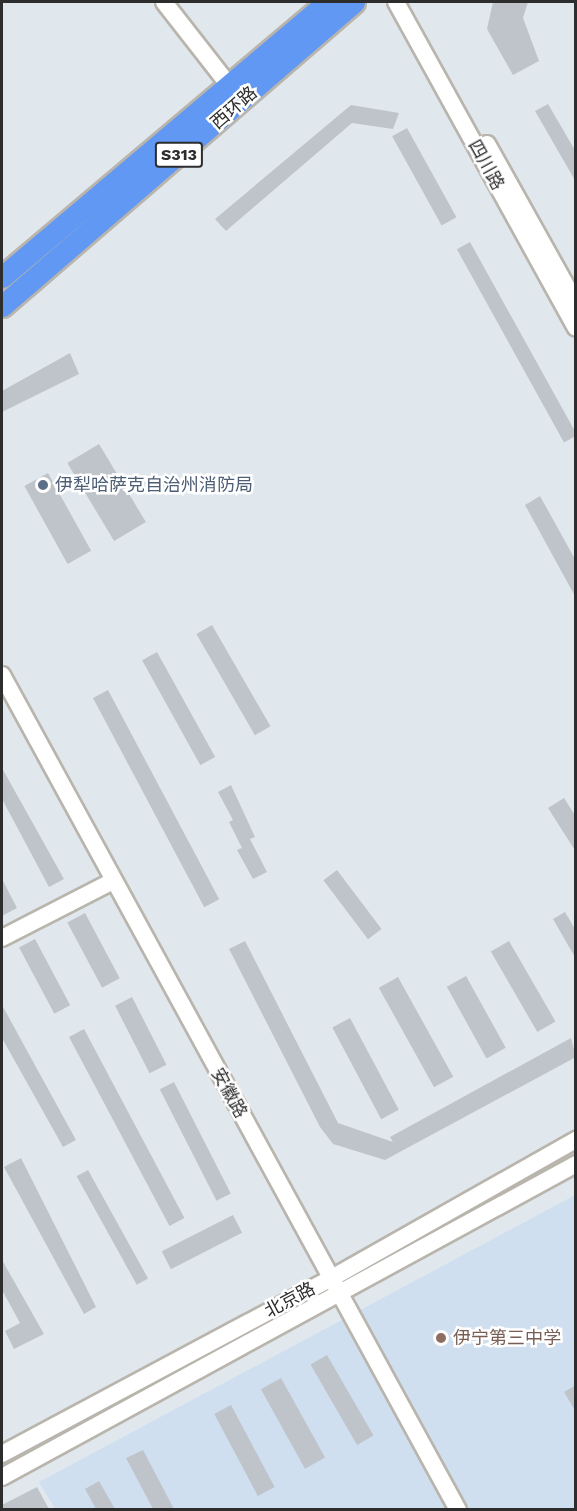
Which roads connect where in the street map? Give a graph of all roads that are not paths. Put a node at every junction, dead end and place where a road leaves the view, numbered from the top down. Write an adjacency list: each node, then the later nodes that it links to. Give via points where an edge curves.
1 (164, 2): 6 (street)
2 (327, 2): 6 (main road, 西环路 / S313)
3 (354, 2): 9 (main road, 西环路 / S313)
4 (396, 2): 10 (street, 四川路)
5 (408, 2): 8 (street, 四川路)
6 (228, 84): 7 (main road, 西环路 / S313)
7 (2, 277)
8 (576, 303)
9 (2, 306)
10 (576, 328)
11 (2, 675): 12 (street, 安徽路)
12 (113, 881): 13 (street); 16 (street, 安徽路)
13 (2, 938)
14 (576, 1140): 16 (street, 北京路)
15 (576, 1164): 17 (street, 北京路)
16 (330, 1279): 17 (street, 安徽路); 18 (street, 北京路)
17 (339, 1296): 19 (street, 北京路); 20 (street, 安徽路)
18 (2, 1454)
19 (2, 1477)
20 (458, 1509)

